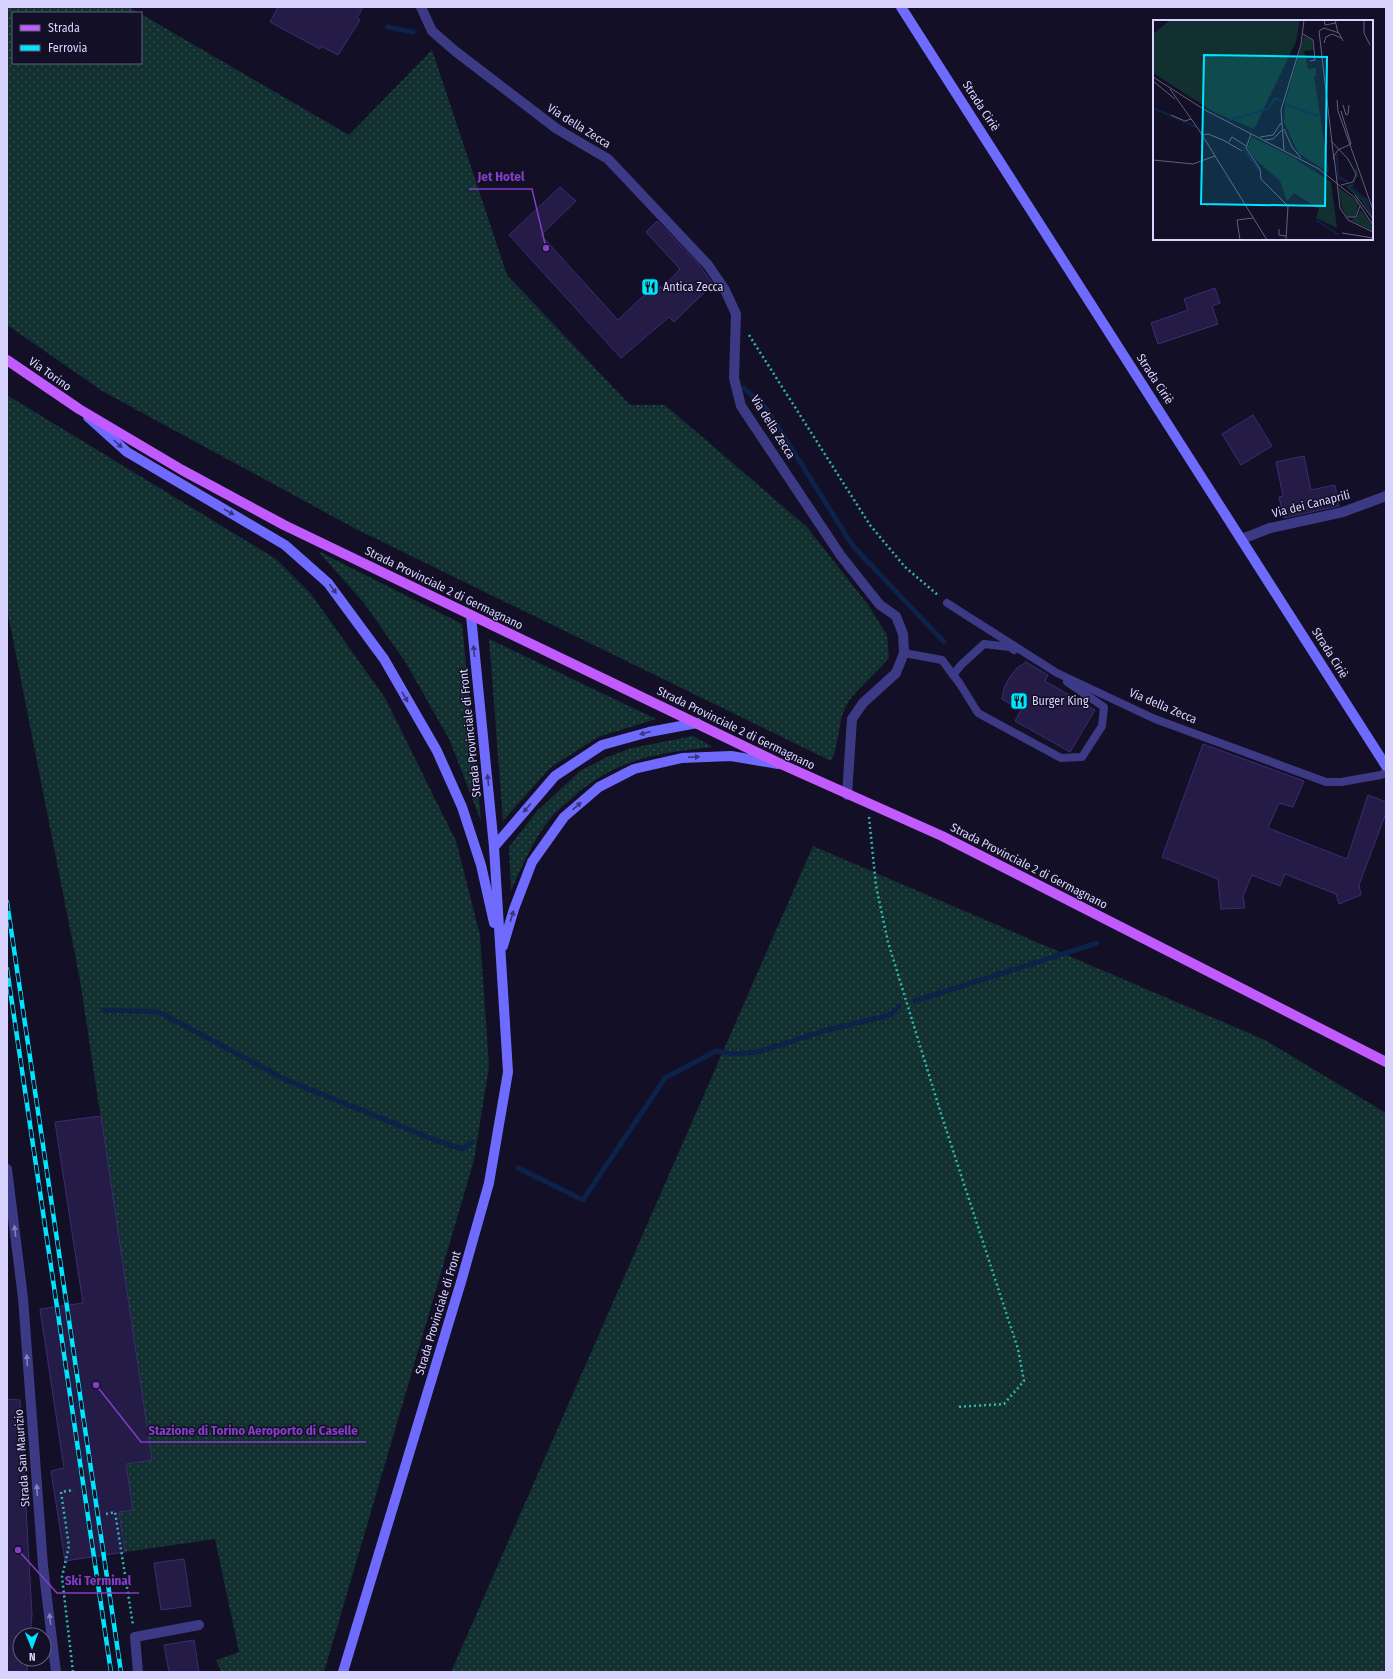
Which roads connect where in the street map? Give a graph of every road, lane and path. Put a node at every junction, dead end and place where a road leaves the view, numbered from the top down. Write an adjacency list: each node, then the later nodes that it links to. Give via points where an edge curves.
1 (421, 7): 10 (street, Via della Zecca, via 432,31 455,51 557,129 608,159 708,265 725,290 736,314 734,378 741,406 841,556 880,605 896,616 903,634)
2 (901, 7): 7 (main road, Strada Ciriè)
3 (748, 334): 8 (path, via 870,525 905,567)
4 (7, 360): 5 (main road, Via Torino)
5 (79, 409): 9 (main road, Strada Provinciale 2 di Germagnano, via 182,470 284,525); 19 (main road, one-way to 19, via 127,452 285,545 328,583 384,659 437,751 462,807 481,864)
6 (1386, 496): 7 (street, Via dei Canaprili, via 1344,512 1270,528)
7 (1242, 539): 14 (main road, Strada Ciriè)
8 (946, 603): 15 (lane, Via della Zecca, via 1057,673 1155,719 1326,782 1341,782)
9 (471, 616): 12 (main road, Strada Provinciale 2 di Germagnano); 18 (main road, Strada Provinciale di Front, one-way to 9)
10 (904, 653): 11 (lane, via 942,660); 16 (street, Via della Zecca, via 896,672 863,703 852,719)
11 (953, 675): 11 (lane, via 978,713 1061,758 1082,757 1102,726 1104,707 1010,647 984,644)
12 (697, 723): 13 (main road, Strada Provinciale 2 di Germagnano); 18 (main road, one-way to 18, via 649,732 602,745 554,776)
13 (783, 765): 16 (main road, Strada Provinciale 2 di Germagnano); 19 (main road, one-way to 13, via 532,862 564,817 599,787 634,769 682,758 730,756)
14 (1386, 766)
15 (1386, 772)
16 (847, 795): 17 (main road, Strada Provinciale 2 di Germagnano)
17 (868, 804): 20 (main road, Strada Provinciale 2 di Germagnano, via 942,836); 22 (path, via 876,886 888,942 942,1118 1018,1349 1024,1381 1004,1404)
18 (494, 847): 19 (main road, Strada Provinciale di Front)
19 (500, 953): 30 (main road, Strada Provinciale di Front, via 508,1072 489,1183)
20 (1386, 1062)
21 (7, 1169): 27 (street, Strada San Maurizio, one-way to 21, via 43,1566 23,1298)
22 (956, 1407)
23 (74, 1490): 28 (path, via 61,1492 69,1546 62,1577)
24 (106, 1514): 26 (path, via 116,1512)
25 (199, 1626): 26 (street)
26 (135, 1637): 29 (street)
27 (56, 1672)
28 (73, 1672)
29 (138, 1672)
30 (343, 1672)

